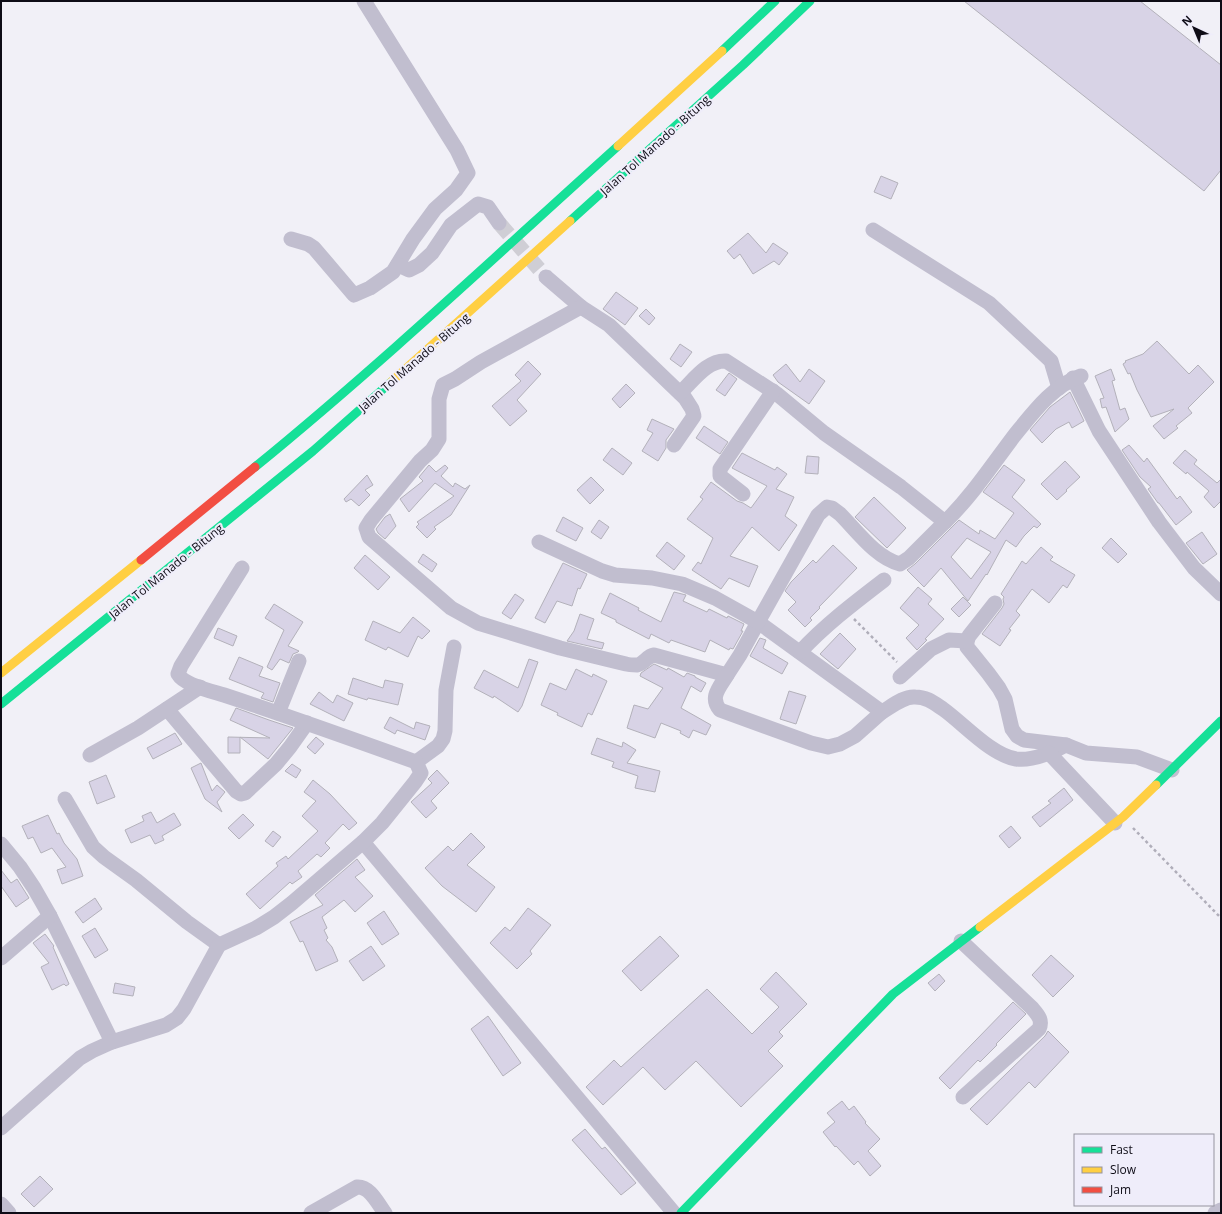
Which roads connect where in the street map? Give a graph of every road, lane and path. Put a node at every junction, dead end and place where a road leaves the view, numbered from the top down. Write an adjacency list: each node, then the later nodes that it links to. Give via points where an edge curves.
1 (364, 1): 7 (street, via 457,150 468,173 456,190 435,209)
2 (775, 1): 27 (main road, Jalan Tol Manado - Bitung, via 422,323 303,427)
3 (810, 1): 31 (main road, Jalan Tol Manado - Bitung, via 456,326 313,451)
4 (499, 223): 7 (street, via 488,207 478,204 450,225 432,253 419,265 409,270)
5 (873, 230): 10 (street, via 989,302 1051,361)
6 (291, 239): 7 (street, via 314,248 354,295 370,288 393,272)
7 (398, 265)
8 (546, 277): 9 (street)
9 (581, 307): 12 (street, via 609,325); 29 (street, via 443,385 439,399 439,439 371,520 366,528 369,537 451,608 478,623 560,648 626,664 636,665 654,655)
10 (1059, 388): 15 (street, via 1026,421 963,504); 19 (street, via 1077,377 1099,431 1159,522 1194,568)
11 (773, 391): 12 (street, via 726,361 719,361 707,367); 14 (street, via 720,469 720,476); 15 (street, via 824,433 901,487)
12 (680, 393): 13 (street, via 694,416)
13 (674, 445)
14 (744, 494)
15 (945, 522): 22 (street, via 900,564 881,555 840,514 827,507 818,515)
16 (539, 542): 22 (street, via 602,571 682,584 715,598)
17 (242, 568): 30 (street, via 180,666 180,678)
18 (884, 580): 21 (street)
19 (1221, 594)
20 (995, 603): 23 (street)
21 (846, 610): 25 (street); 28 (path)
22 (758, 622): 25 (street); 29 (street)
23 (967, 641): 28 (street, via 949,640 943,643); 37 (street, via 967,647 1005,699 1012,729 1017,736 1024,740)
24 (454, 647): 40 (street, via 446,690 443,739 438,746)
25 (800, 652): 33 (street)
26 (299, 661): 34 (street)
27 (1, 673)
28 (903, 674)
29 (727, 675): 33 (street, via 714,699 720,710 811,743 828,747 840,744 855,736)
30 (200, 687): 32 (street); 34 (street)
31 (1, 704)
32 (167, 709): 36 (street, via 241,794 276,764); 39 (street)
33 (882, 712): 38 (street, via 899,701 914,696 929,699 999,753 1017,759)
34 (278, 713): 36 (street)
35 (1221, 721): 41 (main road)
36 (307, 722): 40 (street)
37 (1066, 745): 38 (street); 41 (street, via 1086,753 1137,757)
38 (1049, 753): 43 (street)
39 (90, 755)
40 (416, 762): 44 (street, via 421,773 382,823)
41 (1172, 770): 43 (main road)
42 (65, 799): 49 (street, via 93,847)
43 (1119, 820): 47 (path); 48 (main road)
44 (363, 842): 49 (street, via 274,917); 60 (street)
45 (1, 844): 46 (street, via 20,867)
46 (50, 916): 50 (street); 51 (street)
47 (1221, 918)
48 (961, 941): 52 (street, via 1032,1008 1041,1024); 55 (main road, via 893,994)
49 (219, 945): 51 (street, via 177,1018 166,1025)
50 (1, 958)
51 (112, 1042): 53 (street, via 80,1058)
52 (963, 1097)
53 (1, 1128)
54 (1, 1204): 57 (street)
55 (688, 1210)
56 (1221, 1210): 61 (street)
57 (9, 1213)
58 (311, 1213): 59 (street, via 360,1187 366,1189)
59 (385, 1213)
60 (674, 1213)
61 (1215, 1213)

